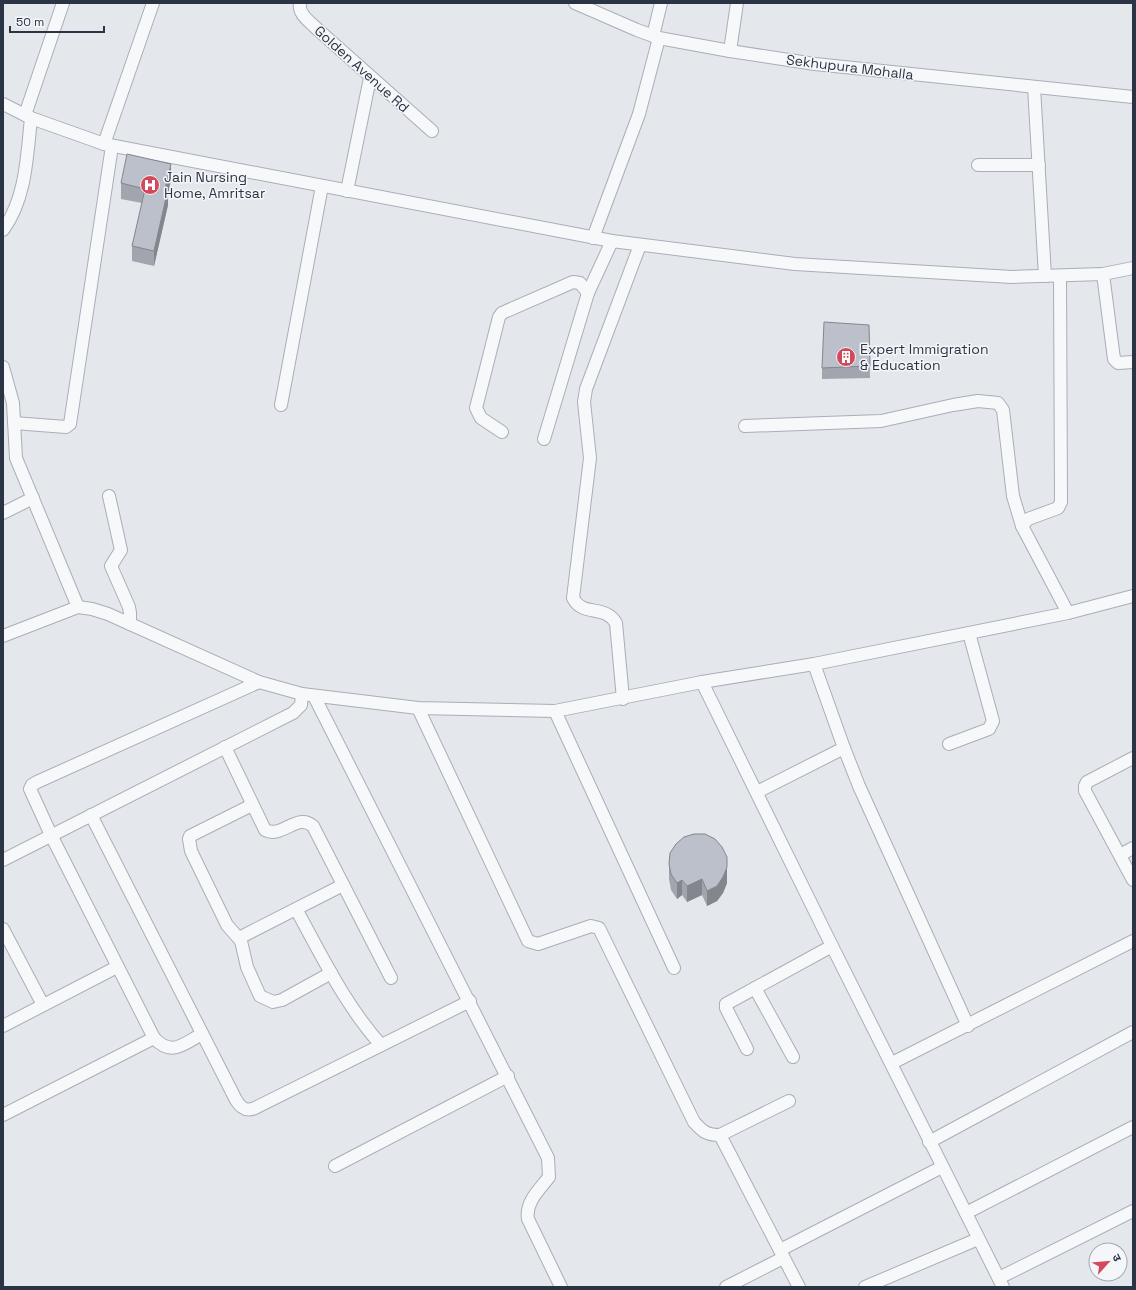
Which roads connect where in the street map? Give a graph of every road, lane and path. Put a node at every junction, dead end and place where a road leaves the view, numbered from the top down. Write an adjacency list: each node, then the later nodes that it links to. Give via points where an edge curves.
1 (63, 3): 13 (street)
2 (153, 3): 15 (street)
3 (300, 3): 9 (street, Golden Avenue Rd, via 303,15)
4 (575, 3): 7 (street, Sekhupura Mohalla)
5 (661, 3): 7 (street)
6 (737, 3): 8 (street)
7 (656, 37): 8 (street, Sekhupura Mohalla); 21 (street, via 639,114)
8 (730, 51): 10 (street, Sekhupura Mohalla, via 815,64)
9 (370, 78): 14 (street, Golden Avenue Rd); 19 (street)
10 (1034, 87): 11 (street, Sekhupura Mohalla); 17 (street)
11 (1133, 97)
12 (3, 104): 13 (street)
13 (28, 117): 15 (street); 20 (street, via 27,158 18,202)
14 (432, 131)
15 (108, 145): 18 (street); 32 (street, via 70,424 66,427)
16 (978, 165): 17 (street)
17 (1039, 165): 26 (street)
18 (322, 186): 19 (street); 31 (street)
19 (348, 191): 21 (street)
20 (3, 230)
21 (593, 238): 22 (street)
22 (612, 241): 23 (street); 28 (street)
23 (640, 245): 26 (street, via 795,264 1012,277); 51 (street, via 586,389 584,402 590,458 573,598 581,608 607,613 616,623)
24 (1133, 268): 25 (street)
25 (1104, 274): 27 (street); 29 (street, via 1114,359 1118,363)
26 (1045, 276): 27 (street)
27 (1060, 276): 39 (street, via 1061,502 1058,508 1028,519)
28 (588, 293): 34 (street, via 580,283 573,282 502,313 499,317 476,408 481,418); 35 (street)
29 (1133, 362)
30 (3, 366): 32 (street, via 13,403)
31 (281, 405)
32 (14, 423): 37 (street, via 16,458)
33 (746, 426): 39 (street, via 881,421 978,401 998,403 1004,410 1012,496)
34 (502, 432)
35 (544, 439)
36 (109, 496): 43 (street, via 121,550 111,566 129,607)
37 (33, 498): 38 (street); 41 (street)
38 (3, 512)
39 (1022, 526): 42 (street)
40 (1133, 596): 42 (street)
41 (78, 608): 43 (street, via 92,608); 44 (street)
42 (1068, 613): 45 (street)
43 (130, 624): 47 (street)
44 (4, 632)
45 (970, 633): 46 (street); 54 (street, via 993,721 989,728)
46 (814, 664): 48 (street); 56 (street)
47 (259, 682): 49 (street); 61 (street, via 32,785 30,789)
48 (702, 682): 51 (street); 58 (street)
49 (302, 694): 50 (street); 55 (street, via 301,705 293,713)
50 (314, 696): 52 (street); 77 (street)
51 (623, 698): 53 (street)
52 (418, 708): 53 (street); 92 (street, via 528,941 538,944 590,926 599,928 694,1122 709,1135)
53 (555, 711): 73 (street)
54 (949, 744)
55 (224, 747): 59 (street); 60 (street)
56 (844, 748): 58 (street); 80 (street, via 884,843)
57 (1133, 758): 63 (street, via 1085,786 1085,791)
58 (756, 792): 71 (street)
59 (252, 805): 66 (street, via 265,830 269,832 303,821 313,826); 69 (street, via 188,839 191,851 223,918)
60 (91, 815): 61 (street); 82 (street)
61 (51, 835): 64 (street); 72 (street)
62 (1133, 848): 63 (street)
63 (1120, 855): 65 (street)
64 (3, 860)
65 (1133, 880)
66 (343, 885): 67 (street); 75 (street)
67 (296, 909): 69 (street); 74 (street)
68 (3, 929): 78 (street)
69 (239, 938): 74 (street, via 244,946 252,979 260,996 266,1000 282,1000)
70 (1133, 941): 80 (street)
71 (832, 946): 76 (street); 87 (street)
72 (117, 967): 78 (street); 83 (street)
73 (674, 968)
74 (331, 973): 84 (street, via 357,1016)
75 (391, 978)
76 (755, 988): 85 (street, via 726,1004); 86 (street)
77 (470, 1001): 84 (street); 88 (street)
78 (43, 1005): 79 (street)
79 (3, 1026)
80 (968, 1026): 87 (street)
81 (1133, 1032): 93 (street)
82 (202, 1034): 83 (street, via 169,1049); 84 (street, via 236,1100 240,1106 250,1111)
83 (154, 1038): 90 (street)
84 (381, 1045)
85 (747, 1049)
86 (793, 1057)
87 (892, 1063): 93 (street)
88 (508, 1076): 94 (street); 101 (street, via 548,1158 549,1177 526,1211)
89 (789, 1101): 92 (street)
90 (3, 1115)
91 (1133, 1127): 97 (street)
92 (720, 1134): 99 (street)
93 (929, 1142): 95 (street)
94 (335, 1166)
95 (942, 1167): 97 (street); 99 (street)
96 (1133, 1211): 100 (street)
97 (966, 1213): 98 (street)
98 (978, 1239): 100 (street); 104 (street)
99 (781, 1254): 102 (street); 103 (street)
100 (1001, 1283)
101 (561, 1287)
102 (726, 1287)
103 (799, 1287)
104 (865, 1287)

